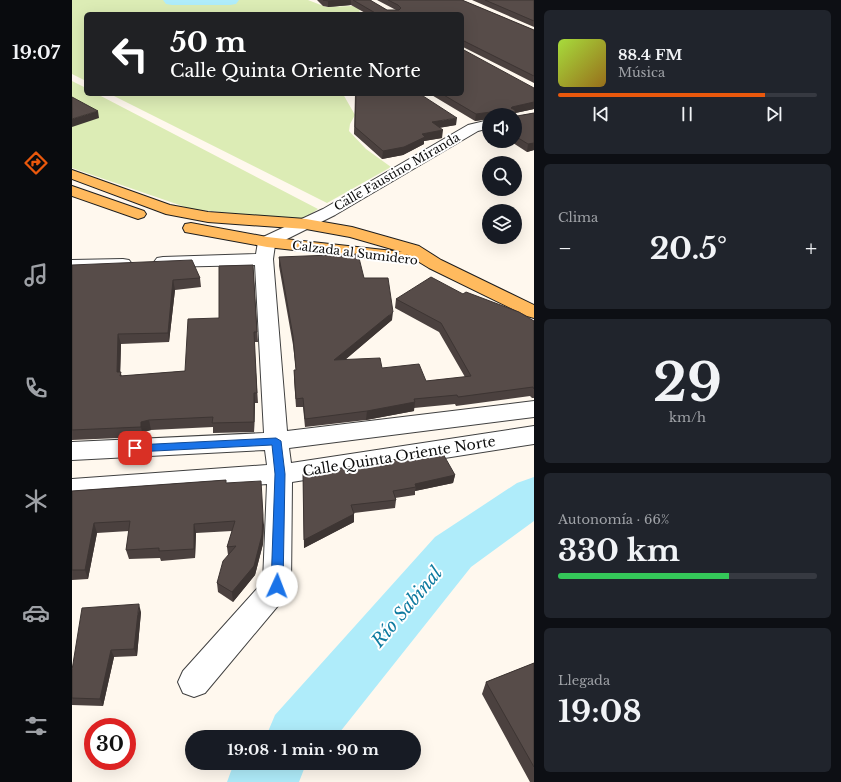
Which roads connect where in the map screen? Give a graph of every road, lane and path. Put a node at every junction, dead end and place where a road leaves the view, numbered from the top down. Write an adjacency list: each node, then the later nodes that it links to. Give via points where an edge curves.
1 (460, 120): 3 (street)
2 (482, 126): 3 (street, Calle Faustino Miranda)
3 (473, 128): 5 (street, Calle Faustino Miranda)
4 (73, 180): 5 (main road, Calzada al Sumidero, via 180,212 208,217); 6 (main road, Calzada al Sumidero, via 126,210)
5 (306, 224): 6 (street, Calle Faustino Miranda); 7 (main road, Calzada al Sumidero, via 352,232 413,250)
6 (265, 251): 7 (main road, Calzada al Sumidero, via 392,255); 8 (street, via 140,263); 12 (street)
7 (435, 264): 9 (main road)
8 (72, 265)
9 (534, 312)
10 (534, 409): 12 (street, Calle Quinta Oriente Norte)
11 (534, 435): 14 (street, Calle Quinta Oriente Norte)
12 (276, 441): 13 (street, Calle Quinta Oriente Norte); 14 (street)
13 (72, 452)
14 (280, 474): 15 (street, Calle Quinta Oriente Norte); 16 (street, via 277,586)
15 (72, 489)
16 (194, 682)

